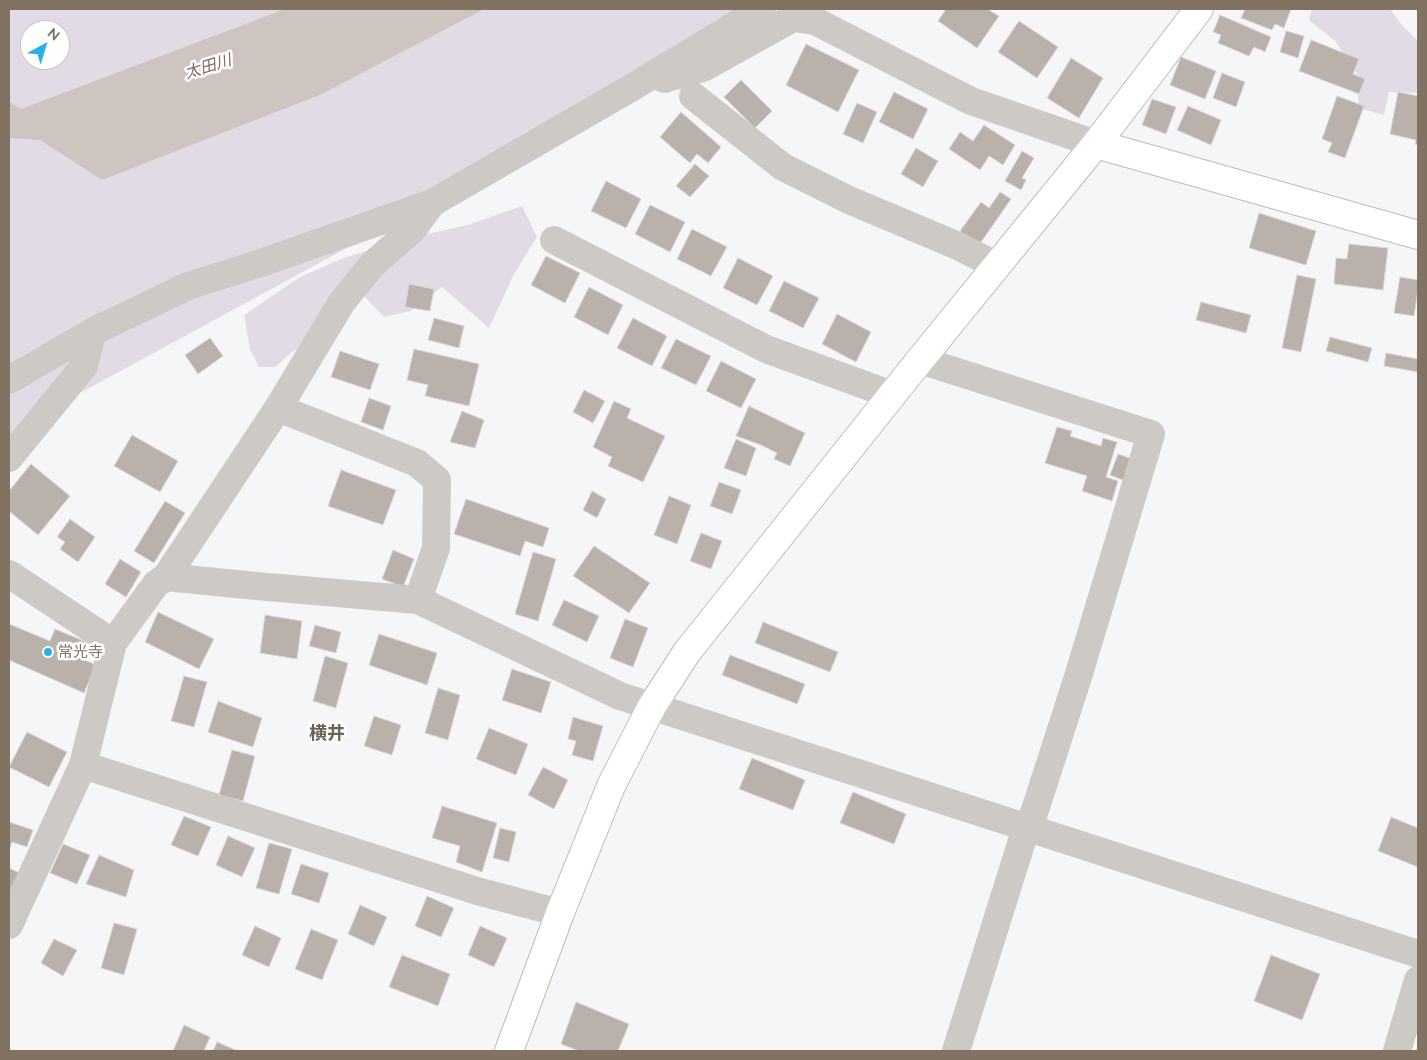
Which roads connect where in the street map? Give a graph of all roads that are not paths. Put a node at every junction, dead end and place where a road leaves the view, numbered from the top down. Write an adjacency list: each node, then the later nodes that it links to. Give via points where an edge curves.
1 (762, 9): 3 (street)
2 (1199, 9): 5 (street)
3 (631, 88): 5 (street, via 705,67 793,18 815,22 971,101); 6 (street)
4 (693, 96): 9 (street, via 783,167)
5 (1096, 144): 7 (street); 9 (street)
6 (432, 203): 10 (street, via 188,286); 14 (street, via 413,229 372,265 342,302)
7 (1418, 234)
8 (554, 240): 13 (street, via 766,349)
9 (997, 266): 11 (street)
10 (92, 332): 12 (street); 15 (street, via 84,366)
11 (920, 360): 13 (street); 22 (street, via 1151,434 1078,676 1034,813)
12 (9, 380)
13 (892, 395): 20 (street, via 687,652)
14 (278, 408): 17 (street); 18 (street, via 417,463 437,480 436,548)
15 (9, 458)
16 (9, 574): 19 (street)
17 (166, 577): 18 (street); 19 (street, via 156,584)
18 (418, 600): 20 (street, via 620,696)
19 (113, 643): 21 (street)
20 (652, 706): 22 (street); 23 (street, via 611,786)
21 (83, 765): 23 (street, via 477,891); 24 (street)
22 (1026, 828): 25 (street); 28 (street)
23 (560, 913): 27 (street)
24 (9, 925)
25 (1418, 954)
26 (1418, 980): 29 (street)
27 (509, 1051)
28 (956, 1051)
29 (1397, 1051)

